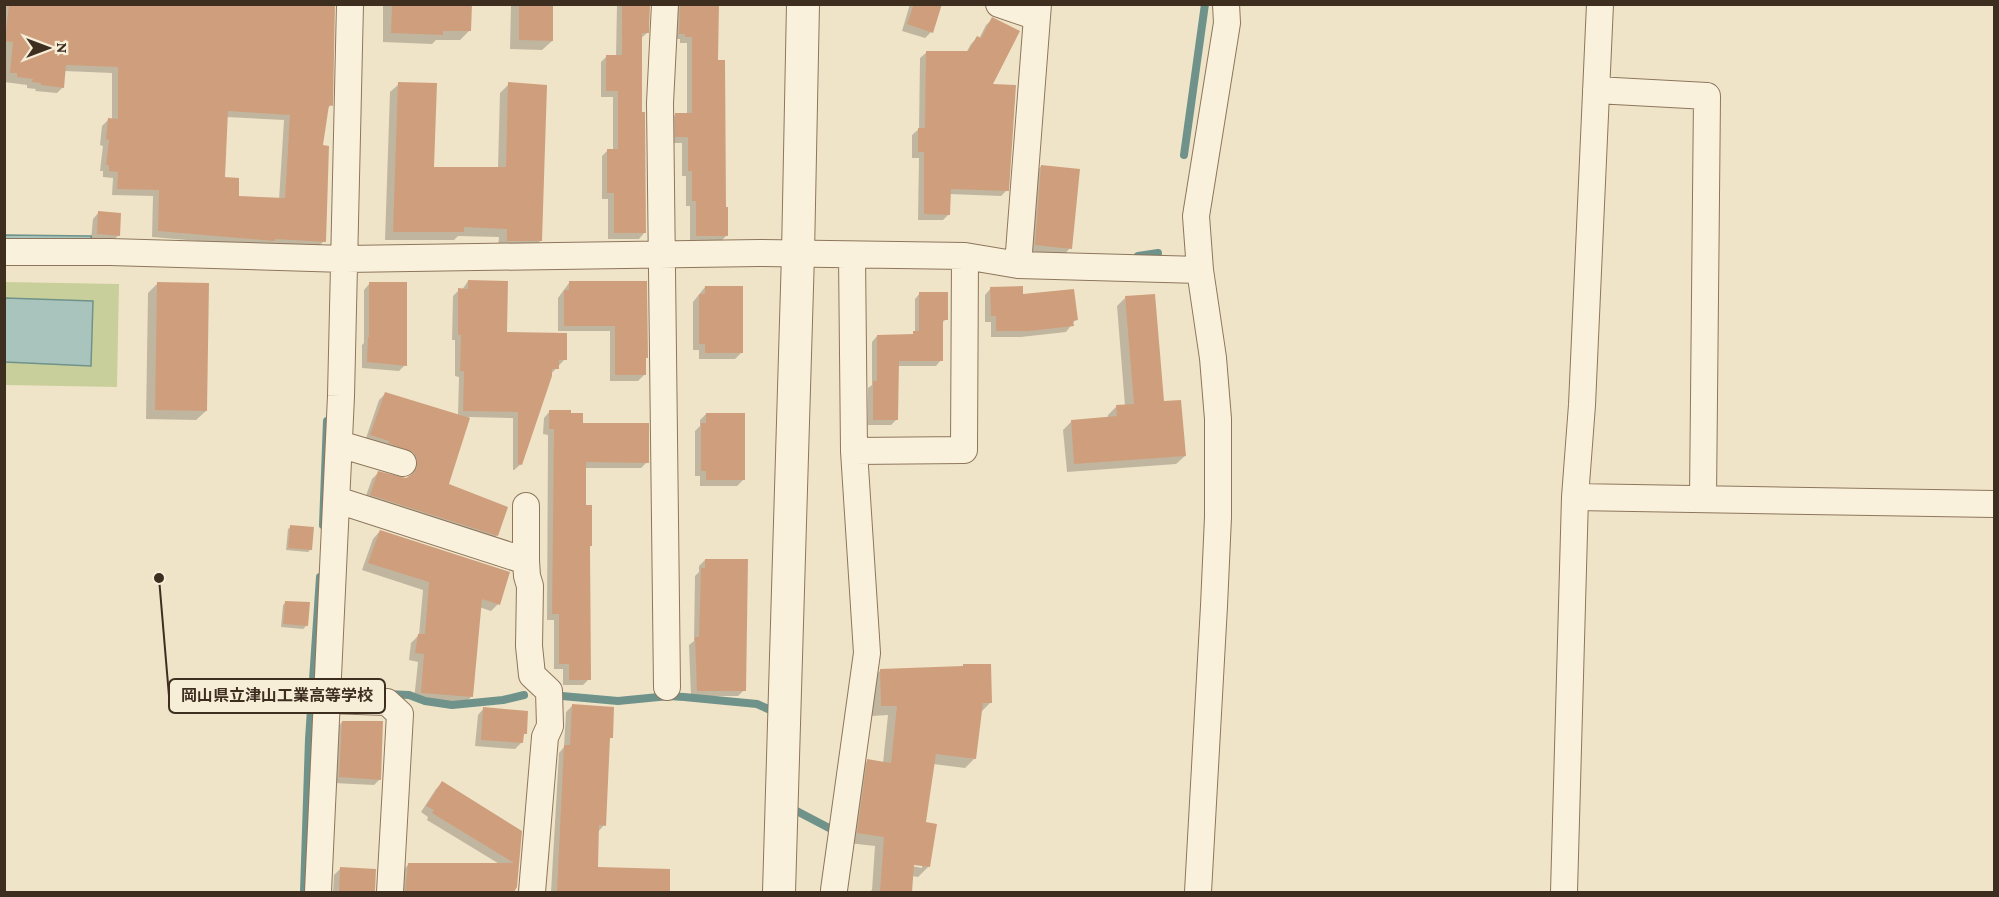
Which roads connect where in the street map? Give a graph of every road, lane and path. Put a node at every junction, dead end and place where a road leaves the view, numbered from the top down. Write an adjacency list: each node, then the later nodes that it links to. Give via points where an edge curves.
1 (350, 4): 14 (street)
2 (665, 4): 11 (street, via 660,103)
3 (803, 4): 10 (street)
4 (999, 4): 7 (street)
5 (1226, 4): 16 (street, via 1227,23 1196,216)
6 (1600, 4): 8 (street)
7 (1038, 11): 15 (street)
8 (1596, 90): 20 (street); 21 (street, via 1707,96)
9 (4, 252): 14 (street)
10 (798, 254): 11 (street); 12 (street); 32 (street)
11 (661, 255): 14 (street); 26 (street)
12 (852, 255): 13 (street); 18 (street)
13 (965, 256): 15 (street); 18 (street, via 964,450)
14 (345, 259): 17 (street)
15 (1018, 265): 16 (street)
16 (1200, 270): 33 (street, via 1218,419 1218,517)
17 (339, 444): 19 (street); 22 (street)
18 (854, 451): 28 (street, via 867,653)
19 (404, 463)
20 (1575, 497): 21 (street); 34 (street)
21 (1703, 499): 23 (street)
22 (337, 500): 25 (street); 27 (street)
23 (1995, 504)
24 (526, 506): 25 (street)
25 (526, 561): 31 (street, via 532,675 549,691 550,726 545,737)
26 (667, 687)
27 (328, 700): 29 (street); 30 (street, via 387,702 400,714)
28 (834, 890)
29 (318, 892)
30 (390, 892)
31 (532, 892)
32 (778, 892)
33 (1198, 892)
34 (1564, 892)

